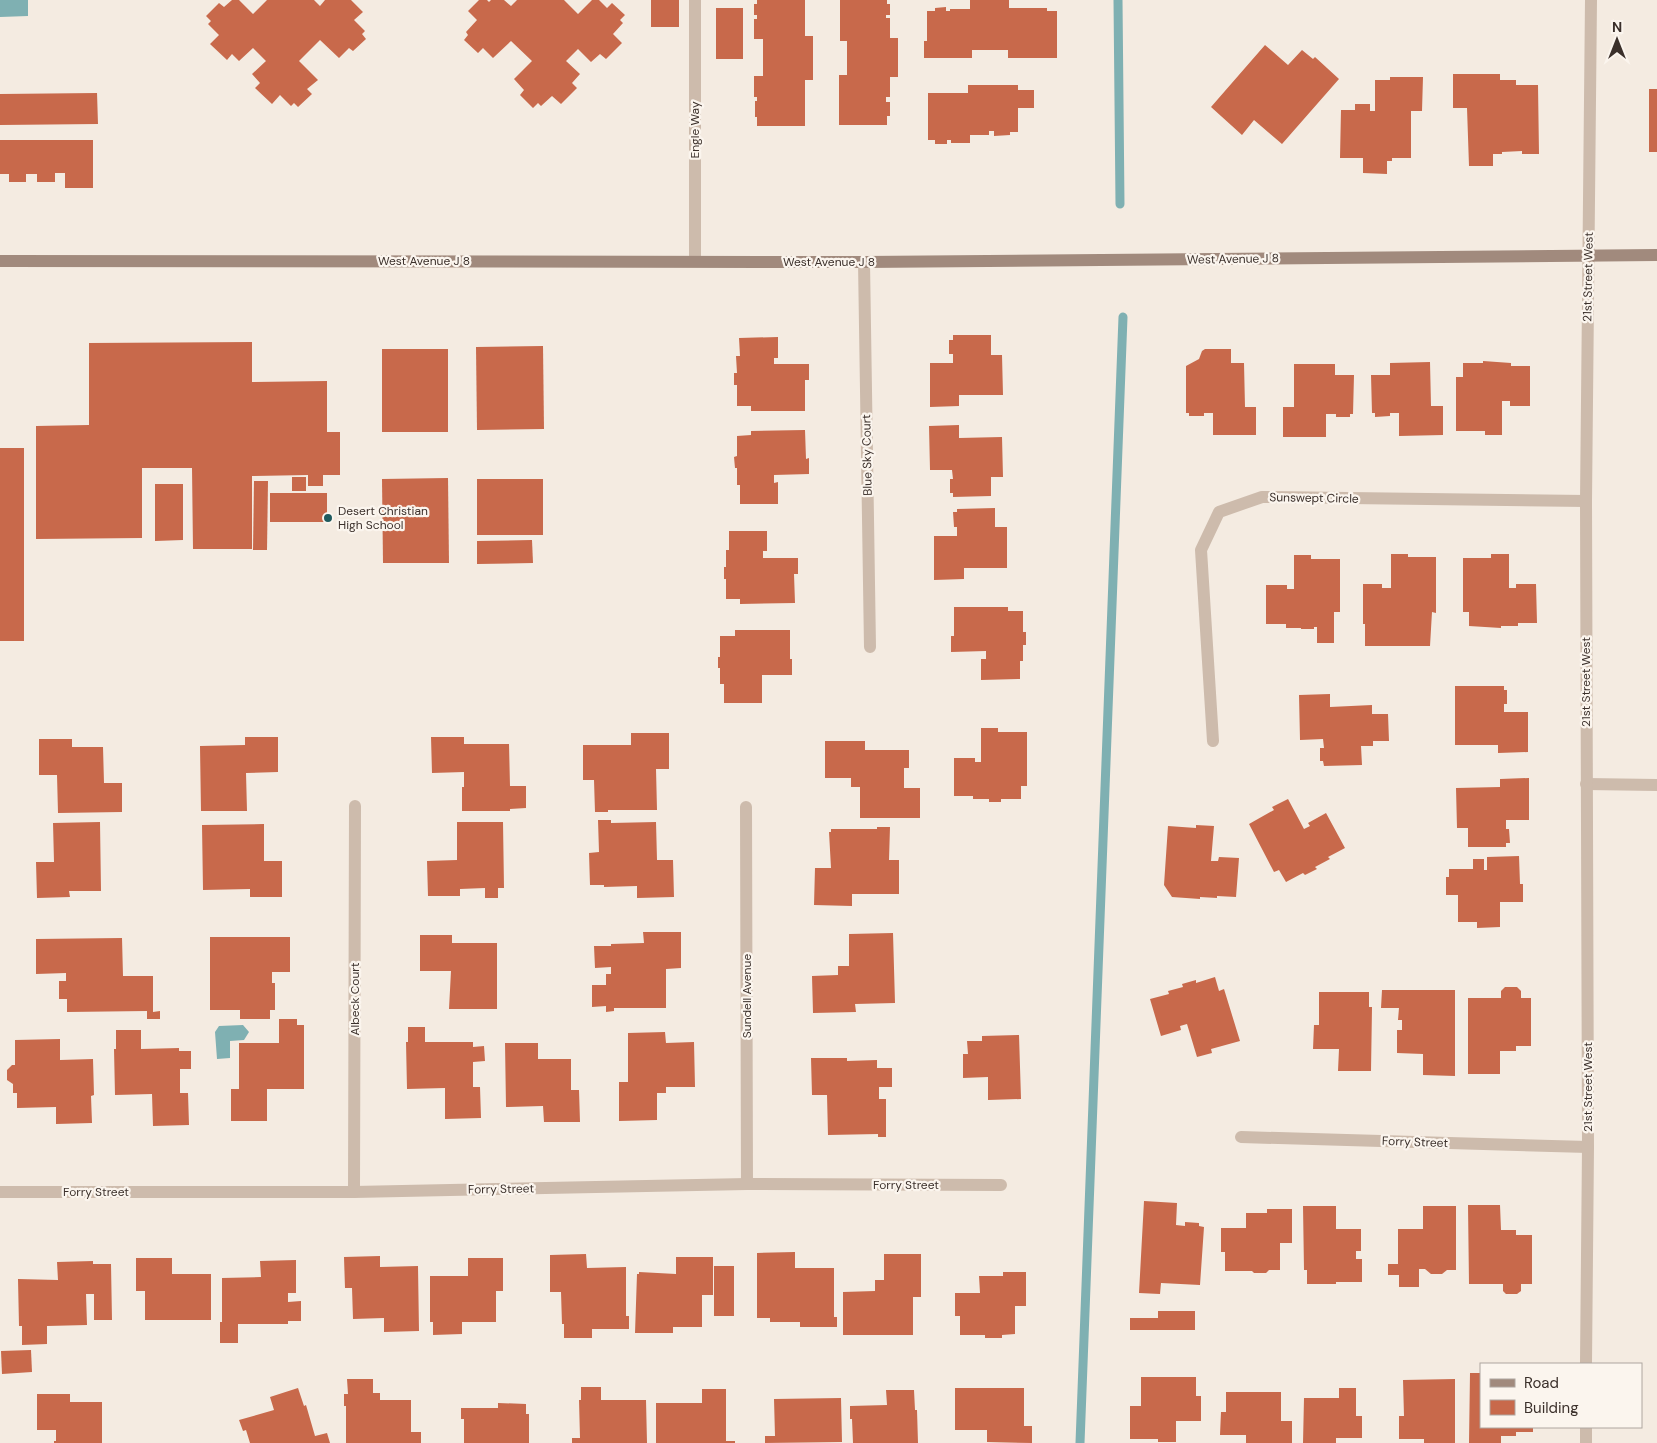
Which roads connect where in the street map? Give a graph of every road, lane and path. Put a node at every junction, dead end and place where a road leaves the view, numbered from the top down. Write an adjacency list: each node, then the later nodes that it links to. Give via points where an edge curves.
1 (696, 0): 6 (street, Engle Way)
2 (1591, 0): 3 (street, 21st Street West)
3 (1588, 255): 4 (street, West Avenue J 8); 7 (street, West Avenue J 8); 8 (street, 21st Street West)
4 (1657, 255)
5 (0, 261): 6 (street, West Avenue J 8)
6 (695, 261): 7 (street, West Avenue J 8)
7 (864, 262): 9 (street, Blue Sky Court)
8 (1586, 500): 10 (street, Sunswept Circle, via 1262,497 1219,512 1201,550); 11 (street, 21st Street West)
9 (870, 647)
10 (1213, 741)
11 (1586, 784): 12 (street); 16 (street, 21st Street West)
12 (1657, 785)
13 (355, 806): 20 (street, Albeck Court)
14 (746, 807): 17 (street, Sundell Avenue)
15 (1241, 1137): 16 (street, Forry Street)
16 (1588, 1147): 21 (street, 21st Street West)
17 (747, 1184): 18 (street, Forry Street); 20 (street, Forry Street)
18 (1001, 1185)
19 (0, 1192): 20 (street, Forry Street)
20 (354, 1192)
21 (1586, 1363)
22 (1586, 1428): 23 (street)
23 (1586, 1443)

